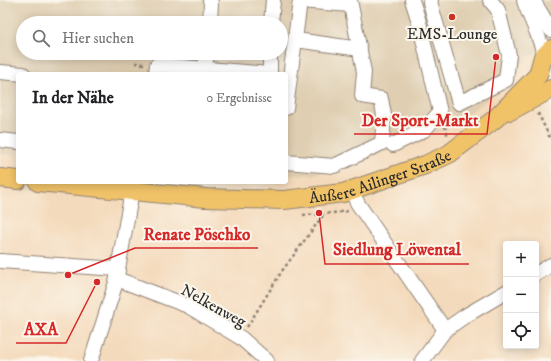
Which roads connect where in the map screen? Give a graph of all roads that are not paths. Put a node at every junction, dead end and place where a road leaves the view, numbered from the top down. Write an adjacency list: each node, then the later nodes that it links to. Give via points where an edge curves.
1 (210, 0): 9 (street)
2 (273, 0): 10 (street)
3 (412, 0): 14 (street)
4 (431, 0): 27 (street)
5 (490, 0): 27 (street, via 498,10 509,55 506,80)
6 (524, 0): 15 (street)
7 (533, 0): 11 (street)
8 (350, 3): 12 (street, via 300,1); 13 (street)
9 (210, 16)
10 (272, 16)
11 (551, 30)
12 (296, 40): 13 (street); 26 (street)
13 (360, 49): 33 (street, via 364,72 362,96 381,99 384,115 382,143 334,166)
14 (426, 50): 24 (street, via 438,57); 28 (street)
15 (545, 58): 23 (main road, via 545,80); 29 (main road, via 538,75)
16 (205, 60): 20 (street)
17 (270, 60): 21 (street)
18 (0, 72): 22 (street)
19 (156, 72): 20 (street, via 157,65)
20 (204, 72)
21 (270, 72)
22 (16, 73)
23 (551, 85)
24 (448, 89)
25 (551, 89): 29 (main road)
26 (288, 94)
27 (459, 103): 28 (street)
28 (440, 112): 32 (street, via 424,130)
29 (495, 119): 37 (main road, Äußere Ailinger Straße, via 449,154 425,165)
30 (0, 140): 31 (street)
31 (16, 142)
32 (393, 145)
33 (288, 162)
34 (0, 178): 35 (main road)
35 (16, 180)
36 (58, 184): 38 (main road, Äußere Ailinger Straße)
37 (351, 190): 38 (main road, Äußere Ailinger Straße, via 284,200 206,198); 44 (street, via 358,204)
38 (130, 191): 42 (street)
39 (0, 261): 42 (street, Nelkenweg)
40 (551, 265): 41 (street)
41 (539, 272)
42 (118, 274): 45 (street); 46 (street, Nelkenweg, via 188,306 241,338)
43 (503, 294): 44 (street)
44 (446, 330): 47 (street)
45 (91, 361)
46 (267, 361)
47 (422, 361)

